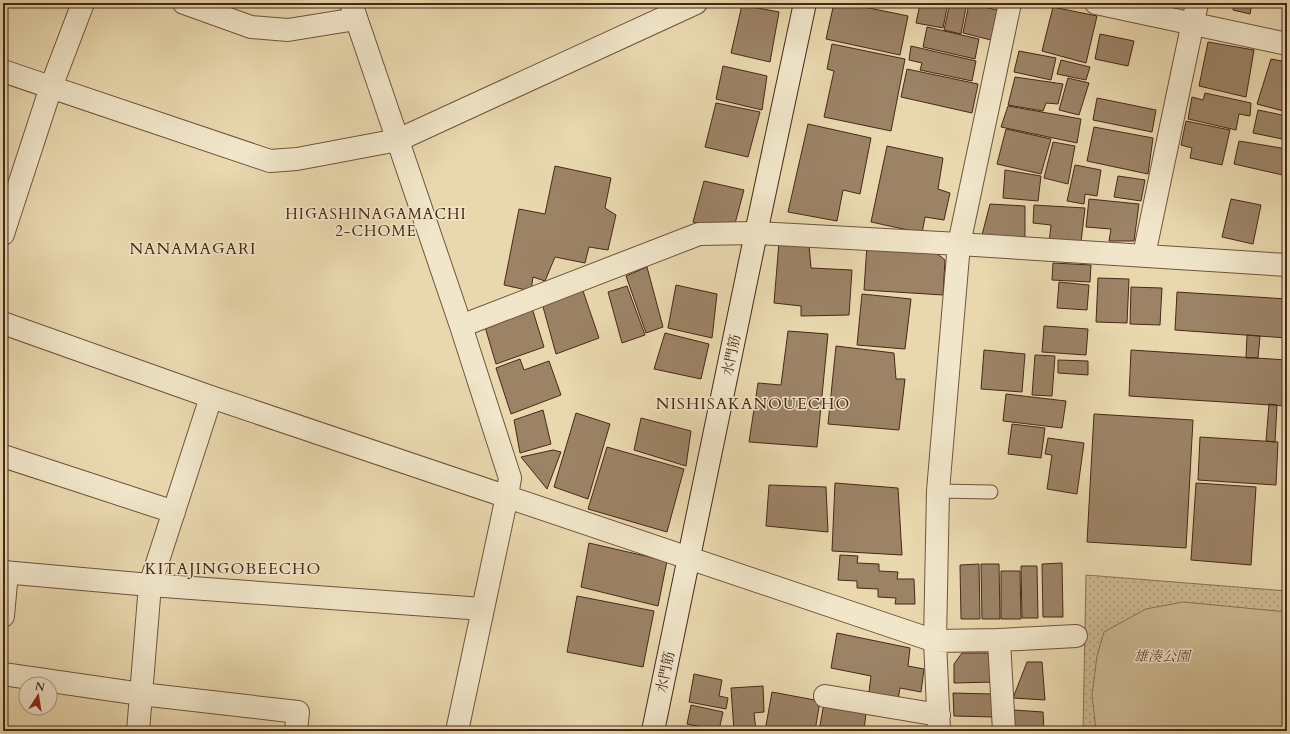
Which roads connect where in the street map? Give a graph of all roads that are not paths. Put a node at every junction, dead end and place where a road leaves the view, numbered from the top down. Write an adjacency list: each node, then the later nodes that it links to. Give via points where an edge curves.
1 (83, 3): 11 (street)
2 (184, 3): 7 (street, via 251,27 288,30)
3 (805, 3): 14 (street, 水門筋)
4 (1010, 3): 16 (street)
5 (1096, 3): 8 (street)
6 (681, 6): 12 (street)
7 (353, 11): 12 (street)
8 (1195, 13): 9 (street); 17 (street)
9 (1287, 44)
10 (3, 71): 11 (street)
11 (51, 87): 12 (street, via 270,161 297,159); 13 (street)
12 (398, 140): 20 (street)
13 (9, 196): 15 (street)
14 (756, 233): 16 (street); 20 (street, via 698,234); 27 (street, 水門筋)
15 (3, 234)
16 (959, 244): 17 (street); 23 (street)
17 (1144, 255): 18 (street)
18 (1287, 265)
19 (3, 323): 21 (street)
20 (461, 326): 25 (street, via 510,478)
21 (211, 397): 25 (street); 26 (street)
22 (3, 456): 26 (street)
23 (938, 491): 24 (lane); 34 (street)
24 (991, 492)
25 (507, 496): 27 (street); 30 (street)
26 (174, 512): 29 (street)
27 (690, 557): 34 (street); 42 (street, 水門筋)
28 (5, 572): 29 (street); 31 (street)
29 (150, 585): 30 (street); 36 (street)
30 (483, 609): 41 (street)
31 (3, 616)
32 (1076, 636): 33 (street)
33 (999, 640): 34 (street); 43 (street)
34 (935, 641): 38 (street)
35 (3, 674): 36 (street)
36 (141, 694): 39 (street); 40 (street, via 298,712)
37 (825, 696): 38 (street)
38 (939, 723)
39 (138, 731)
40 (296, 731)
41 (457, 731)
42 (653, 731)
43 (1004, 731)

